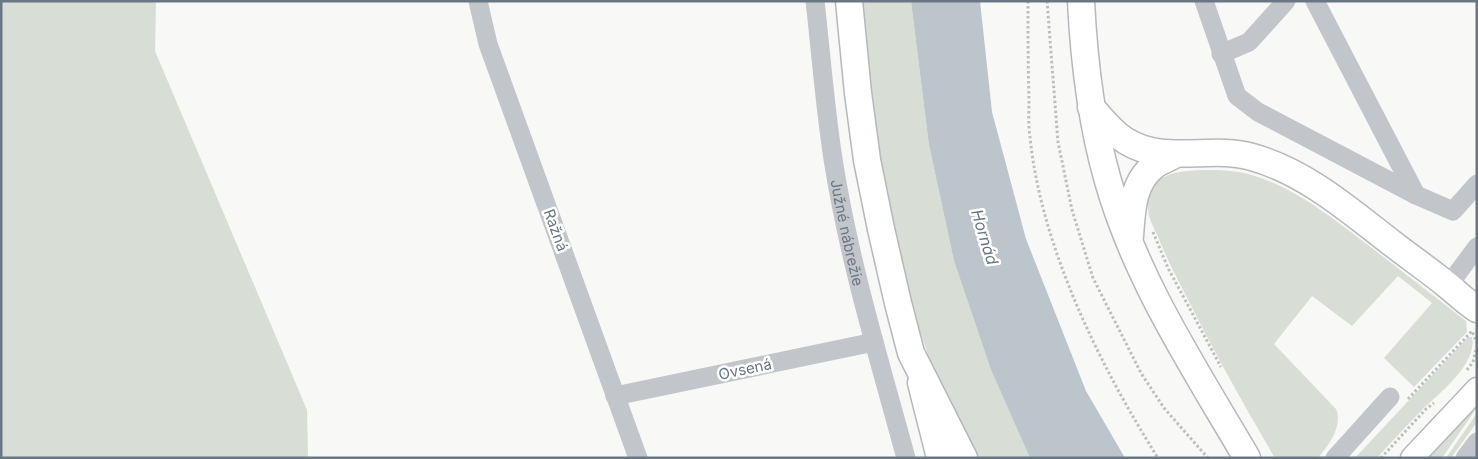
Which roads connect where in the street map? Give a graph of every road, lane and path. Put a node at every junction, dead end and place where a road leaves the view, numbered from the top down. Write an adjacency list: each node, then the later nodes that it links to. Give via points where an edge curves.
1 (478, 1): 24 (street, Ražná, via 488,44)
2 (815, 1): 19 (street, Južné nábrežie, via 833,160)
3 (849, 1): 21 (highway, Južné nábrežie, via 867,160 880,229)
4 (1028, 1): 32 (path, via 1030,137 1036,179 1051,236 1072,294 1118,392)
5 (1047, 1): 33 (path, via 1058,142 1072,210 1093,278 1142,373 1164,408)
6 (1080, 1): 11 (highway)
7 (1204, 1): 10 (street)
8 (1286, 1): 10 (street, via 1249,42)
9 (1315, 1): 14 (street)
10 (1222, 54): 14 (street, via 1237,96 1258,112)
11 (1091, 107): 12 (highway, via 1125,141 1154,152); 15 (highway, via 1108,182)
12 (1176, 154): 15 (highway, via 1156,165 1140,182 1133,208); 17 (highway, via 1234,153 1269,162 1336,200)
13 (1477, 184): 14 (street, via 1453,211)
14 (1416, 194)
15 (1141, 236): 22 (path, via 1168,268); 34 (highway, via 1174,332)
16 (1477, 247): 17 (street)
17 (1448, 286): 18 (highway)
18 (1474, 317): 20 (path); 25 (path)
19 (874, 342): 24 (street, Ovsená); 29 (street, Južné nábrežie)
20 (1477, 344): 23 (path)
21 (911, 353): 30 (main road, Južné nábrežie); 31 (highway)
22 (1221, 368)
23 (1470, 382): 37 (main road)
24 (616, 396): 28 (street, Ražná)
25 (1398, 399): 35 (street)
26 (1440, 399): 36 (path, via 1426,409)
27 (1477, 442): 38 (street)
28 (638, 458)
29 (906, 458)
30 (938, 458)
31 (964, 458)
32 (1158, 458)
33 (1208, 458)
34 (1247, 458)
35 (1335, 458)
36 (1381, 458)
37 (1412, 458)
38 (1465, 458)

